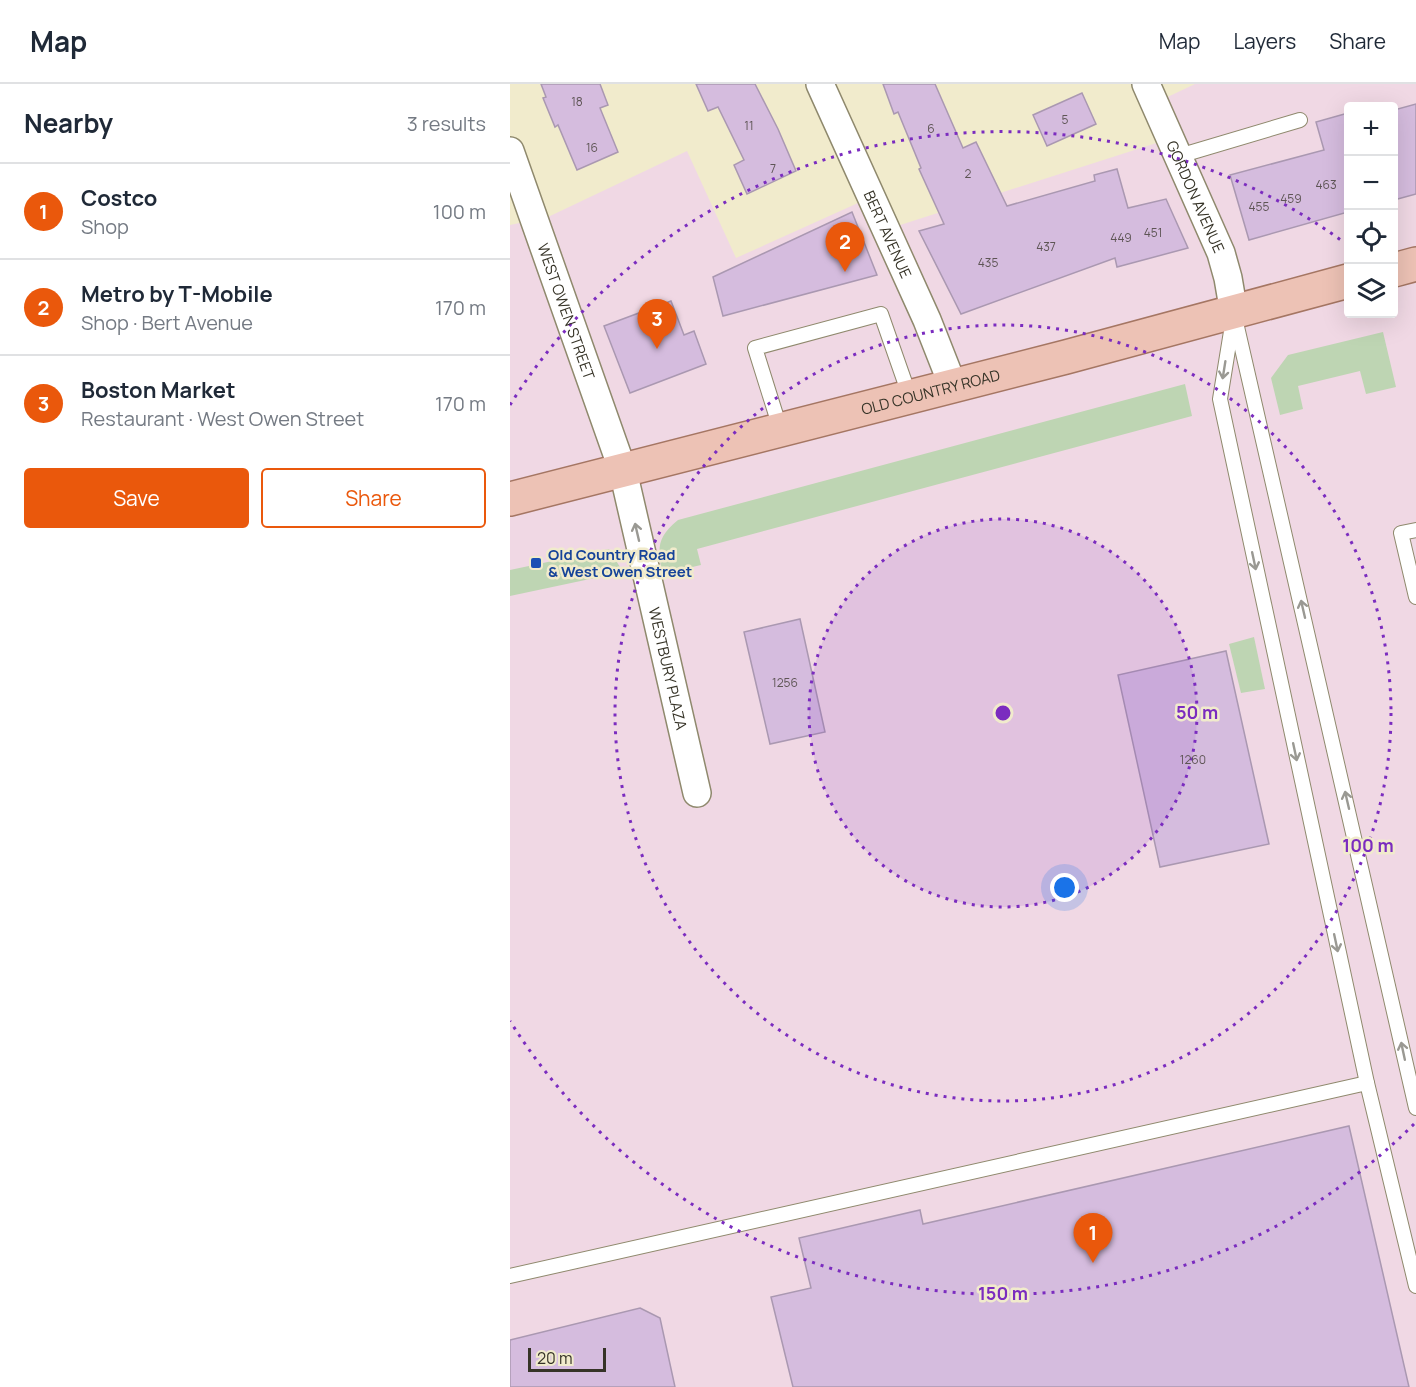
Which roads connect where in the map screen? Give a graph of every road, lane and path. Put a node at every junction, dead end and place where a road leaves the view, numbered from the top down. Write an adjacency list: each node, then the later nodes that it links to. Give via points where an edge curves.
1 (820, 84): 10 (street, BERT AVENUE)
2 (1146, 84): 5 (street, GORDON AVENUE)
3 (1300, 120): 5 (lane)
4 (510, 151): 13 (street, WEST OWEN STREET)
5 (1179, 156): 9 (street, GORDON AVENUE, via 1221,253)
6 (1416, 264): 7 (main road)
7 (1398, 269)
8 (1344, 282): 9 (main road, OLD COUNTRY ROAD)
9 (1234, 313): 10 (main road, OLD COUNTRY ROAD); 18 (lane, one-way to 18, via 1220,399); 19 (lane, one-way to 9)
10 (953, 386): 11 (main road, OLD COUNTRY ROAD)
11 (910, 397): 12 (main road, OLD COUNTRY ROAD); 12 (lane, via 881,314 755,348)
12 (781, 430): 13 (main road, OLD COUNTRY ROAD)
13 (623, 471): 14 (main road, OLD COUNTRY ROAD); 17 (street, WESTBURY PLAZA, one-way to 13)
14 (510, 499)
15 (1416, 530): 16 (lane, via 1401,533)
16 (1416, 597)
17 (698, 793)
18 (1366, 1083): 20 (lane); 21 (lane)
19 (1416, 1108)
20 (510, 1276)
21 (1416, 1286)

